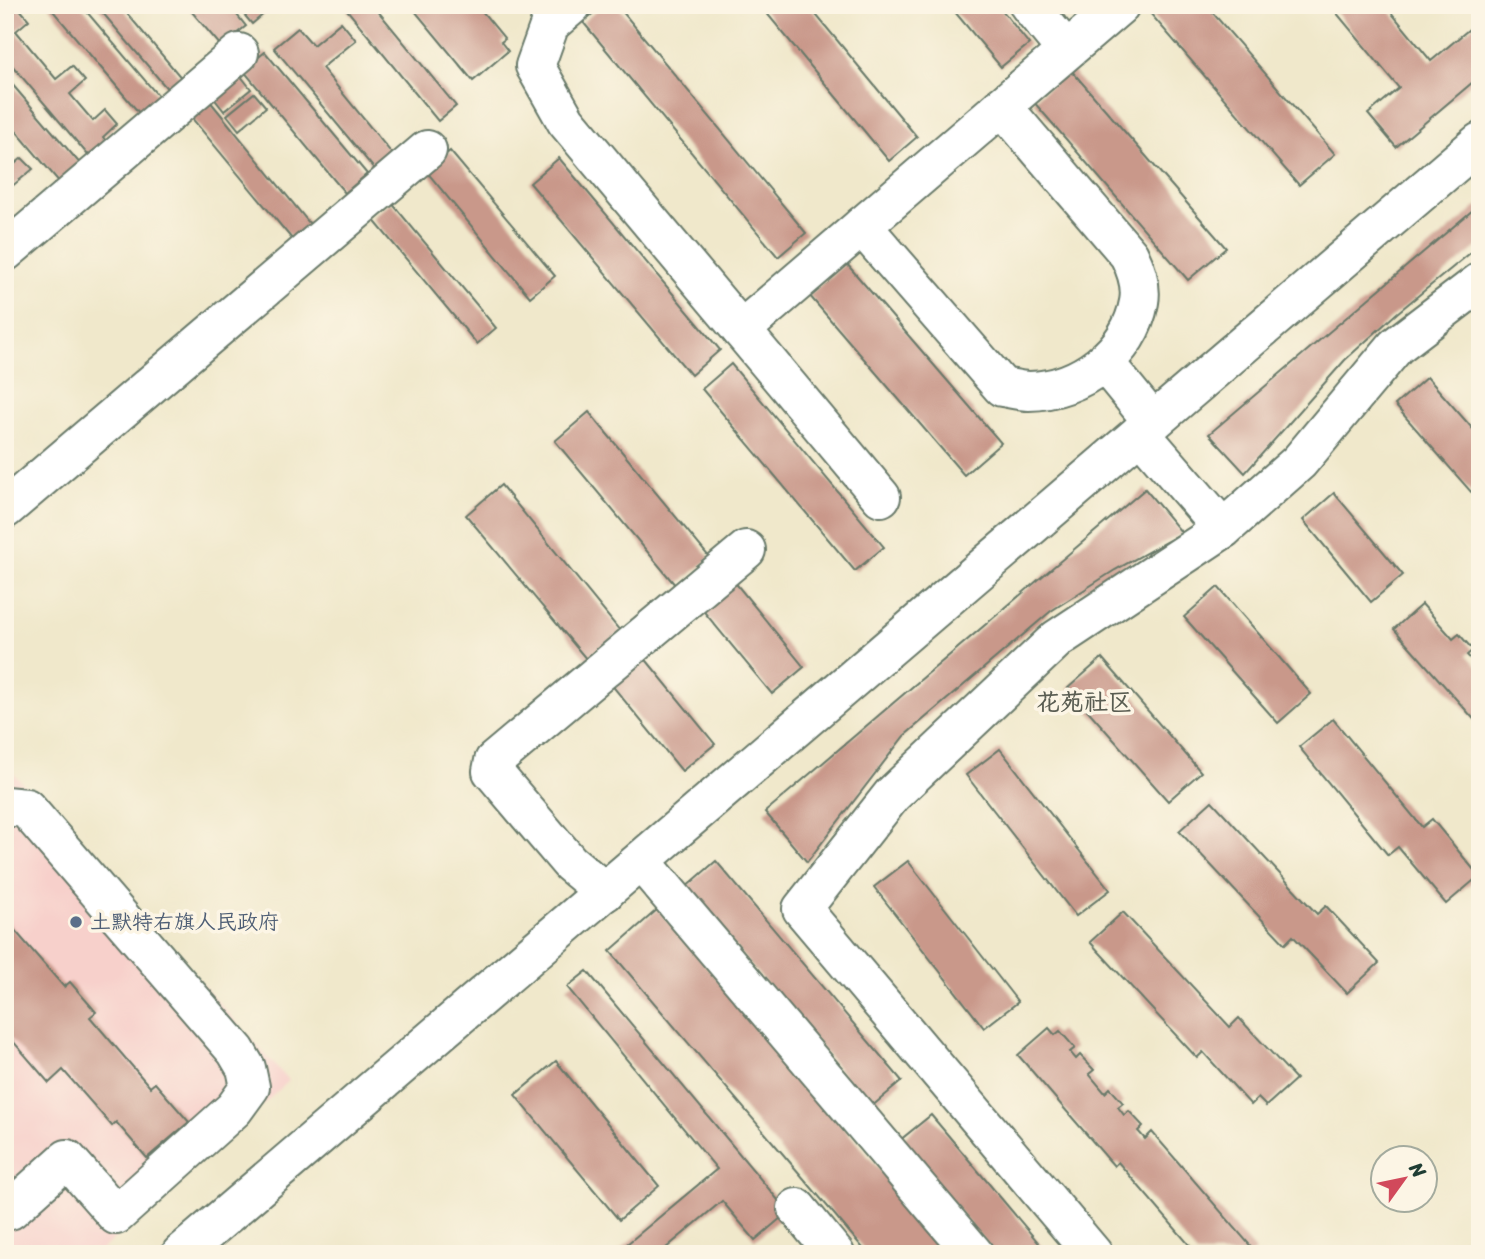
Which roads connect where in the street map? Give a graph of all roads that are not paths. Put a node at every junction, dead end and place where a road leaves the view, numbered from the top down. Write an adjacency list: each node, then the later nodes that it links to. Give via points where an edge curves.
1 (572, 5): 12 (street, via 550,24 535,66 566,121)
2 (1029, 5): 4 (street)
3 (1119, 5): 4 (street)
4 (1066, 50): 6 (street)
5 (239, 53): 10 (street)
6 (1002, 106): 9 (street); 13 (street, via 1129,255 1137,272 1140,301 1129,331)
7 (1480, 142): 14 (street)
8 (427, 150): 16 (street)
9 (862, 226): 12 (street); 13 (street, via 1002,387 1029,391 1055,386 1090,374)
10 (5, 252)
11 (1480, 282): 17 (street, via 1396,346 1299,462)
12 (741, 330): 15 (street)
13 (1104, 362): 14 (street)
14 (1147, 427): 17 (street); 20 (street)
15 (881, 497)
16 (5, 509)
17 (1223, 529): 27 (street, via 1057,639 891,794 802,909)
18 (746, 550): 21 (street, via 495,761 492,771 570,863)
19 (5, 806): 23 (street, via 26,808 236,1051 250,1087 234,1109 116,1214 67,1159)
20 (641, 861): 21 (street); 26 (street)
21 (605, 892): 24 (street)
22 (797, 1208): 25 (street)
23 (5, 1211)
24 (181, 1254)
25 (835, 1254)
26 (974, 1254)
27 (1093, 1254)

